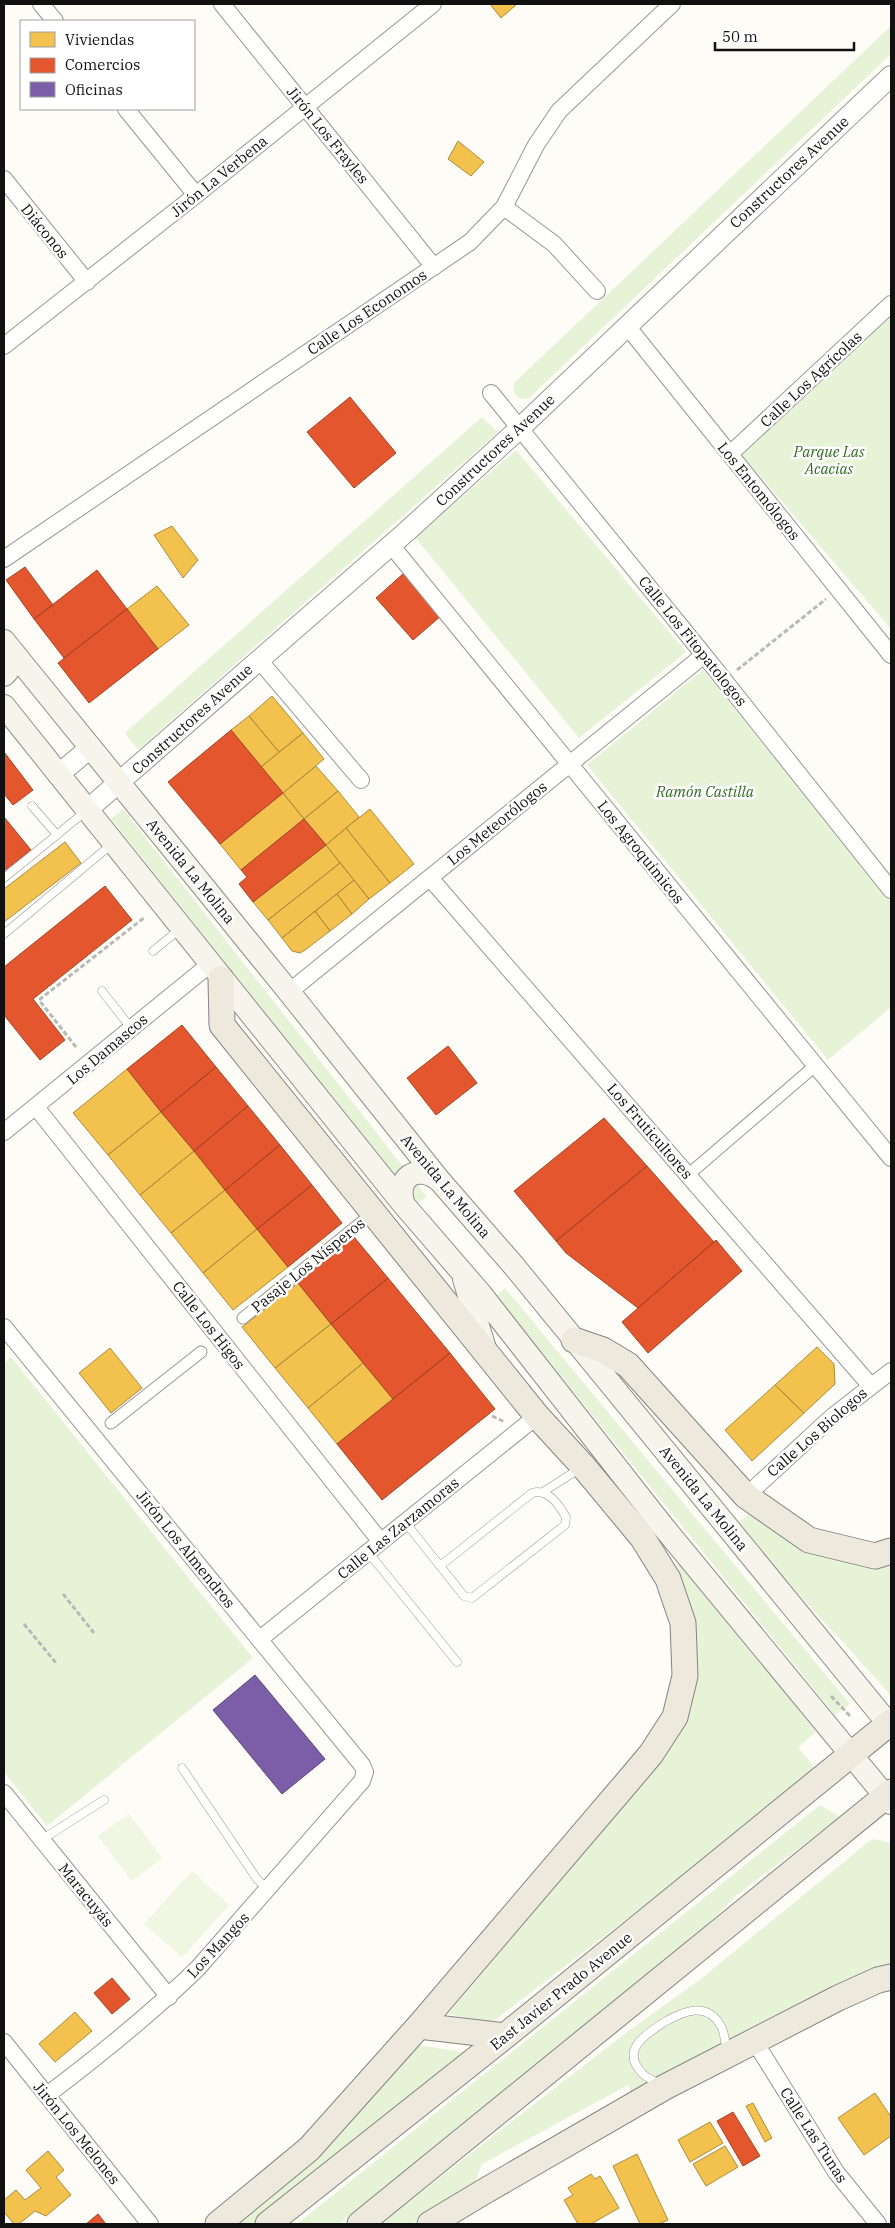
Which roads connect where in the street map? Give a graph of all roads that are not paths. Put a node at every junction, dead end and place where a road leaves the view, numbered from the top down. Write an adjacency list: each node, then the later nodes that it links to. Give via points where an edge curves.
1 (41, 4): 5 (street)
2 (222, 4): 7 (street, Jirón Los Frayles)
3 (432, 4): 7 (street, Jirón La Verbena)
4 (672, 4): 11 (street, Calle Los Economos, via 559,111 540,138)
5 (54, 20)
6 (891, 76): 16 (street, Constructores Avenue)
7 (306, 107): 10 (street, Jirón La Verbena); 12 (street, Jirón Los Frayles)
8 (127, 110): 10 (street)
9 (4, 179): 13 (street, Diáconos)
10 (196, 195): 13 (street, Jirón La Verbena)
11 (504, 207): 12 (street, Calle Los Economos, via 470,242); 14 (street, via 554,244)
12 (434, 266): 22 (street, Calle Los Economos)
13 (87, 282): 17 (street, Jirón La Verbena)
14 (597, 291)
15 (891, 304): 20 (street, Calle Los Agrícolas)
16 (627, 326): 19 (street, Constructores Avenue); 20 (street, Los Entomólogos)
17 (4, 346)
18 (491, 393): 19 (street, Calle Los Fitopatologos)
19 (520, 428): 21 (street, Constructores Avenue); 24 (street, Calle Los Fitopatologos)
20 (730, 454): 25 (street, Los Entomólogos)
21 (391, 545): 26 (street, Constructores Avenue); 30 (street, Los Agroquímicos)
22 (4, 559)
23 (6, 645): 27 (main road, via 12,659); 29 (main road, Avenida La Molina)
24 (704, 655): 30 (street, Los Meteorólogos); 40 (street, Calle Los Fitopatologos)
25 (891, 655)
26 (259, 660): 32 (street); 33 (street, Constructores Avenue)
27 (4, 675)
28 (4, 706): 31 (main road)
29 (90, 748): 31 (street); 33 (main road, Avenida La Molina)
30 (570, 764): 39 (street, Los Meteorólogos); 48 (street, Los Agroquímicos)
31 (58, 775): 35 (main road)
32 (361, 780)
33 (119, 784): 35 (street, Constructores Avenue); 46 (main road, Avenida La Molina)
34 (32, 806): 36 (lane)
35 (86, 811): 36 (lane); 37 (main road)
36 (57, 835): 38 (lane)
37 (112, 844): 41 (main road); 42 (lane)
38 (4, 878)
39 (430, 878): 46 (street, Los Meteorólogos); 52 (street, Los Fruticultores)
40 (891, 890)
41 (180, 929): 43 (lane); 44 (main road)
42 (4, 934)
43 (153, 951)
44 (215, 972): 47 (street, Los Damascos); 54 (main road); 55 (main road, via 222,1025)
45 (102, 991): 47 (lane)
46 (290, 992): 53 (main road, Avenida La Molina)
47 (131, 1029): 49 (street, Los Damascos)
48 (816, 1065): 51 (street, Los Agroquímicos); 52 (street)
49 (36, 1108): 50 (street, Los Damascos); 71 (street, Calle Los Higos)
50 (4, 1132)
51 (891, 1158)
52 (688, 1175): 63 (street, Los Fruticultores)
53 (440, 1181): 54 (main road, via 431,1174 409,1175 402,1184 400,1195); 59 (main road, Avenida La Molina)
54 (404, 1206): 56 (main road)
55 (373, 1213): 57 (street, Pasaje Los Nísperos); 61 (main road)
56 (463, 1273): 61 (main road); 66 (main road)
57 (243, 1318)
58 (7, 1337): 74 (street, Jirón Los Almendros)
59 (574, 1340): 69 (main road, via 608,1352 628,1365); 76 (main road, Avenida La Molina)
60 (201, 1352): 65 (street)
61 (486, 1353): 64 (main road)
62 (891, 1371): 63 (street, Calle Los Biologos)
63 (870, 1385): 69 (street, Calle Los Biologos)
64 (537, 1416): 67 (main road); 70 (street, Calle Las Zarzamoras)
65 (112, 1423)
66 (604, 1450): 67 (main road); 77 (main road)
67 (583, 1466): 68 (lane); 87 (main road, via 642,1538 668,1579 683,1623 685,1676 674,1717 635,1773)
68 (543, 1492): 73 (lane, via 532,1493); 73 (lane, via 563,1512 565,1525 478,1594 472,1598 464,1596)
69 (746, 1496): 72 (main road, via 809,1540 874,1556)
70 (405, 1522): 71 (street, Calle Las Zarzamoras); 73 (lane)
71 (375, 1547): 74 (street, Calle Las Zarzamoras); 75 (lane)
72 (891, 1551)
73 (440, 1566)
74 (260, 1639): 79 (street, Jirón Los Almendros)
75 (457, 1662)
76 (890, 1724): 77 (main road, East Javier Prado Avenue)
77 (851, 1755): 81 (main road); 88 (main road, East Javier Prado Avenue)
78 (182, 1768): 84 (lane, via 257,1879)
79 (365, 1772): 84 (street, Los Mangos, via 362,1781)
80 (4, 1793): 83 (street, Maracuyás)
81 (889, 1797): 97 (main road)
82 (104, 1800): 83 (lane)
83 (42, 1840): 86 (street, Maracuyás)
84 (268, 1890): 86 (street, Los Mangos)
85 (891, 1977): 90 (main road, via 838,1998)
86 (169, 1997): 93 (street, Los Mangos)
87 (419, 2026): 88 (main road); 95 (main road, via 309,2149)
88 (505, 2036): 96 (main road, East Javier Prado Avenue)
89 (4, 2042): 93 (street, Jirón Los Melones)
90 (755, 2042): 91 (main road); 99 (street, Calle Las Tunas, via 836,2172)
91 (728, 2055): 92 (main road); 92 (lane, via 722,2028 705,2012 688,2010 671,2018 636,2043 634,2055 642,2074)
92 (665, 2087): 98 (main road)
93 (47, 2095): 94 (street, Jirón Los Melones)
94 (150, 2224)
95 (218, 2224)
96 (268, 2224)
97 (360, 2224)
98 (430, 2224)
99 (878, 2224)

